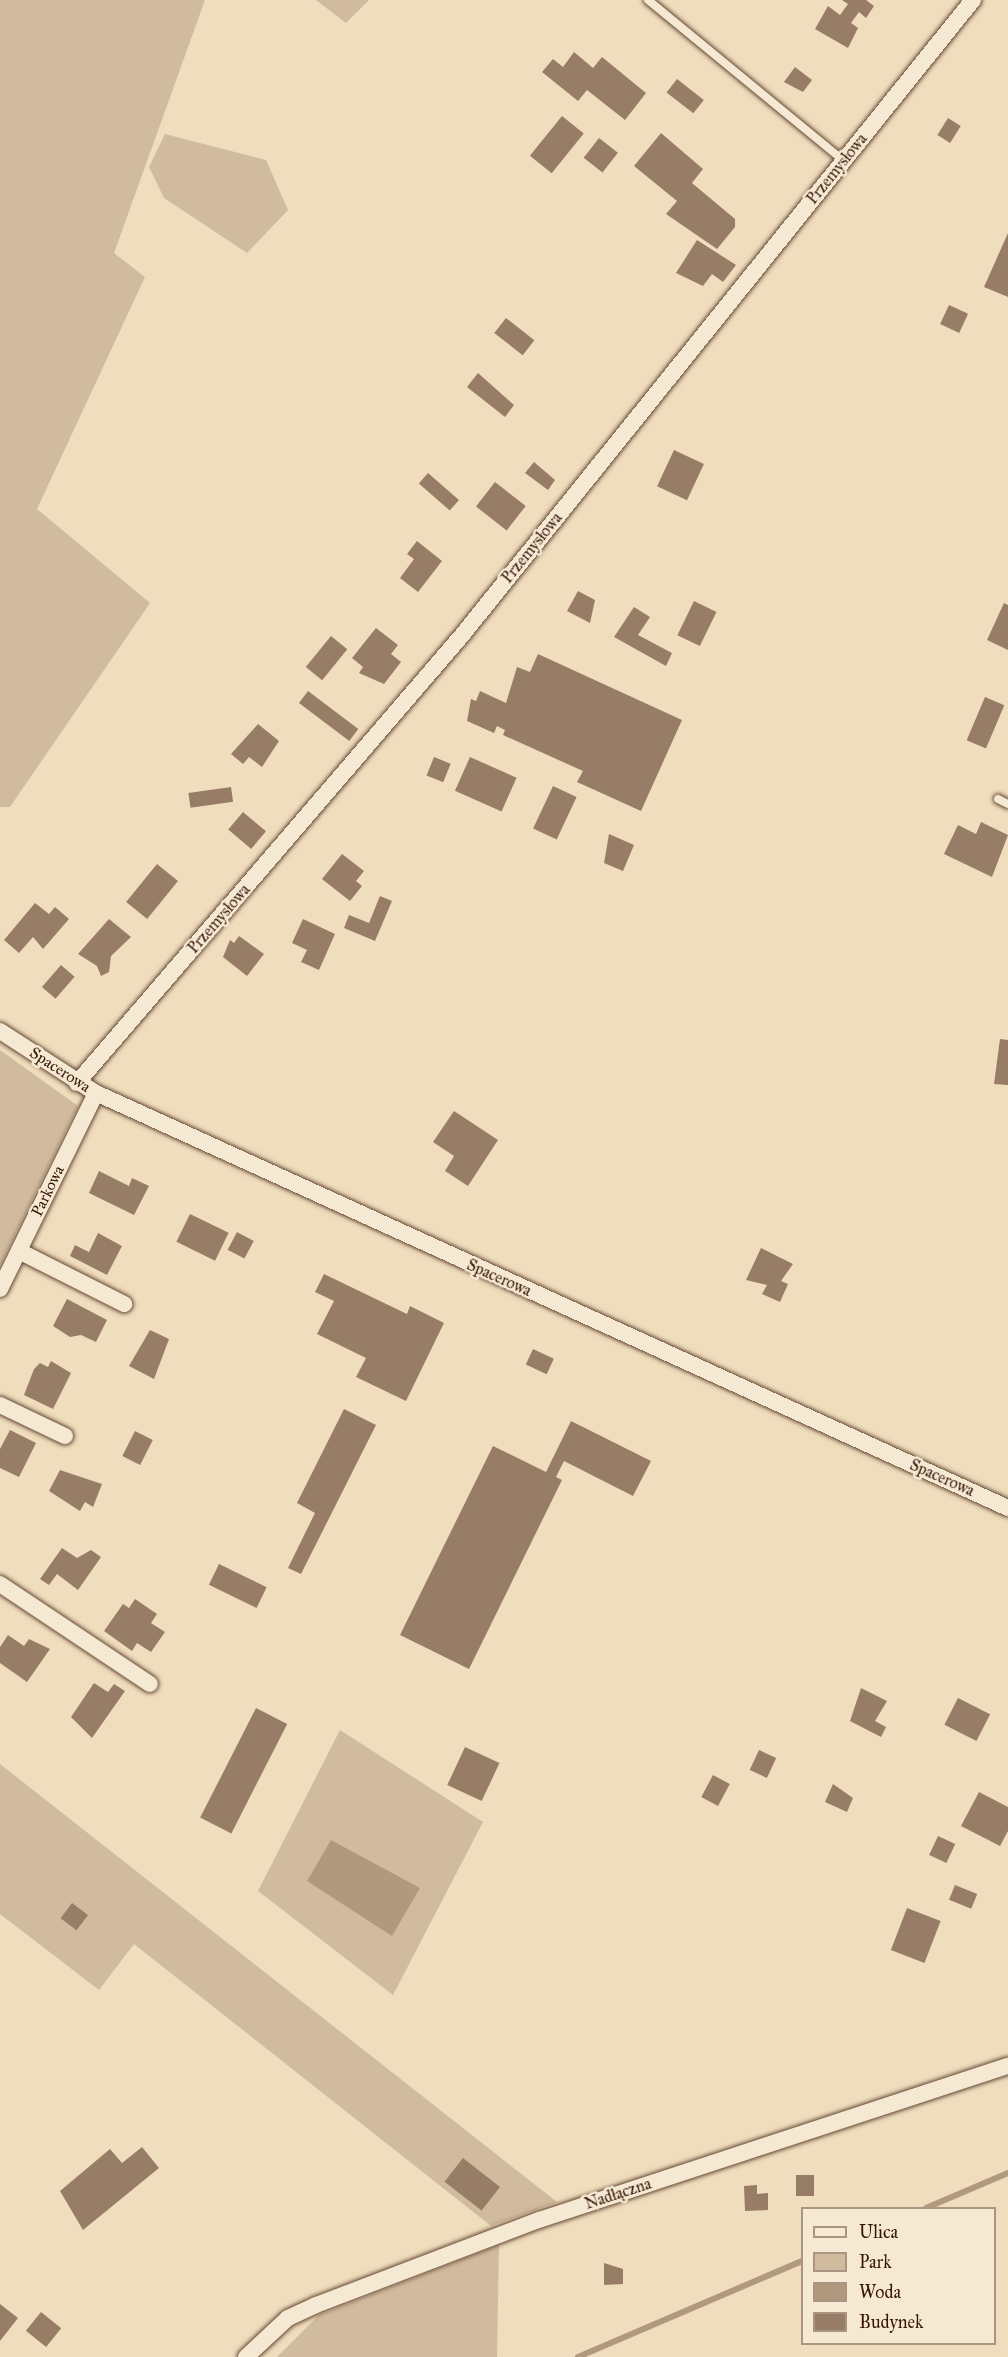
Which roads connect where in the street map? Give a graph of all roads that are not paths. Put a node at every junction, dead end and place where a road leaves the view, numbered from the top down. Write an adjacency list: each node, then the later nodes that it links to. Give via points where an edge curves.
1 (648, 0): 3 (lane)
2 (973, 0): 3 (street, Przemysłowa)
3 (844, 161): 7 (street, Przemysłowa, via 463,634)
4 (998, 799): 5 (lane)
5 (1008, 804)
6 (0, 1031): 7 (street, Spacerowa)
7 (77, 1083): 8 (street, Spacerowa)
8 (96, 1093): 9 (street, Parkowa); 14 (street, Spacerowa)
9 (19, 1251): 10 (street, Parkowa); 11 (street)
10 (0, 1289)
11 (124, 1305)
12 (0, 1405): 13 (street)
13 (65, 1436)
14 (1008, 1508)
15 (0, 1584): 16 (street)
16 (150, 1684)
17 (1008, 2066): 18 (street, Nadłączna, via 539,2220 316,2305 288,2318)
18 (246, 2357)

